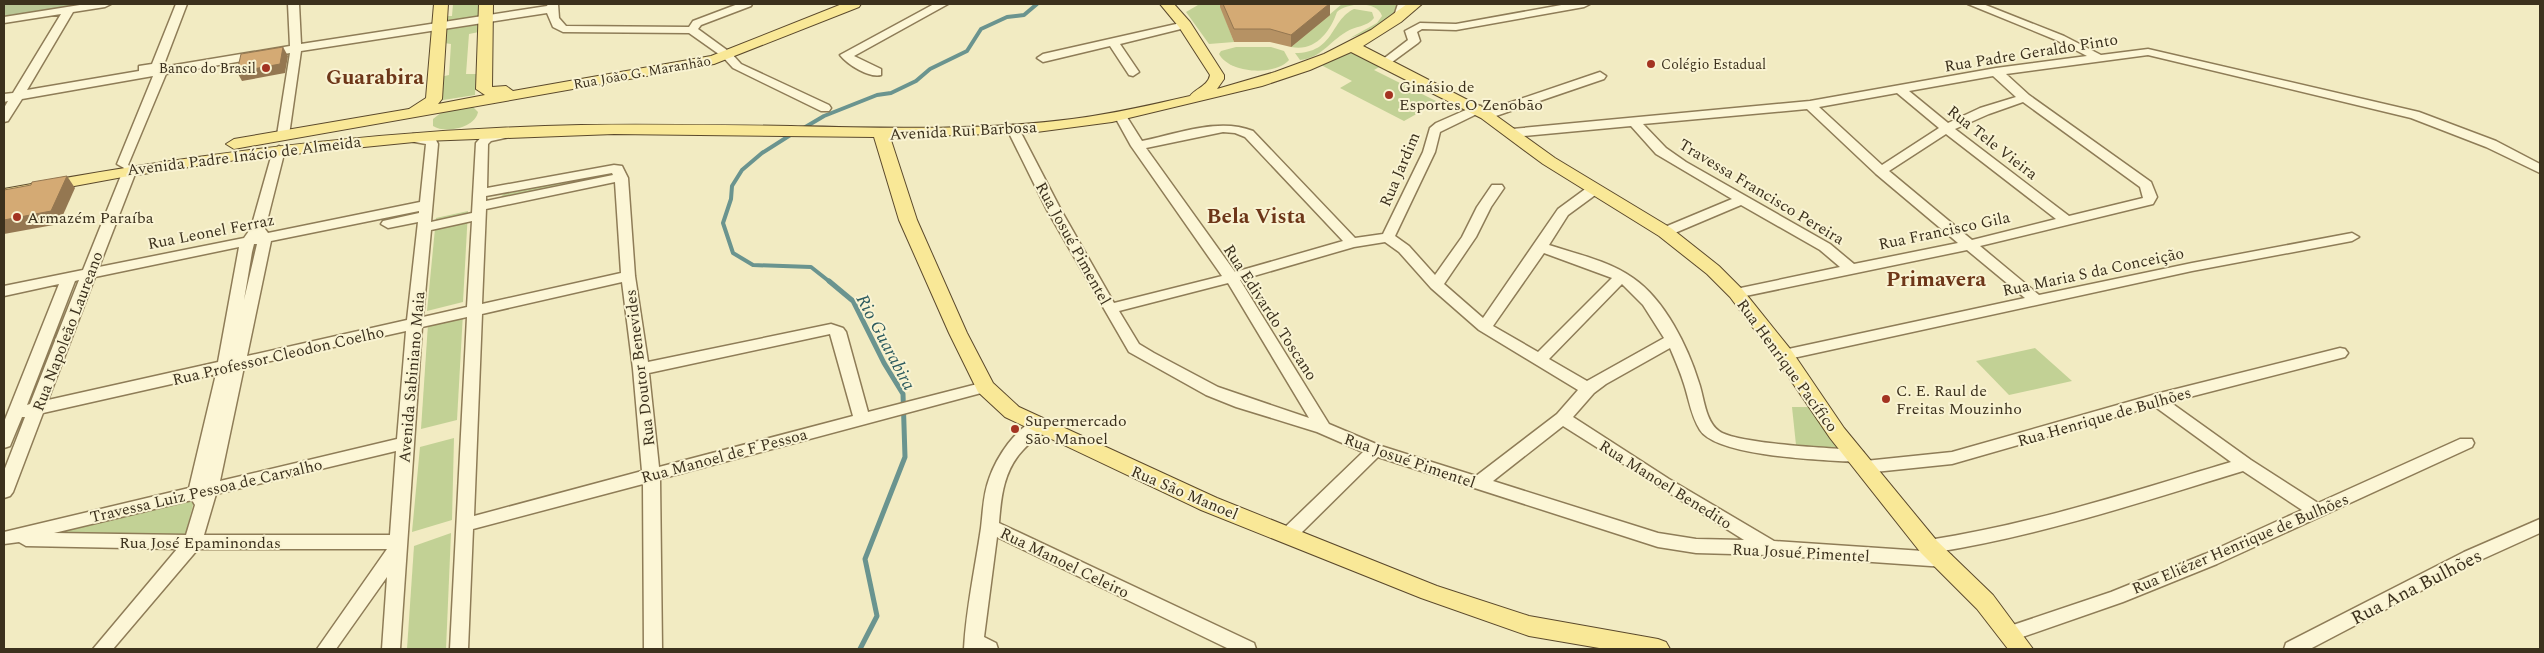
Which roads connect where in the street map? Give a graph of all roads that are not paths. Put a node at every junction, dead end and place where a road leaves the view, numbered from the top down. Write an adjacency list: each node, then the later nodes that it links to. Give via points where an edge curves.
1 (105, 4): 15 (street)
2 (181, 4): 29 (street, Rua Napoleão Laureano)
3 (192, 4): 29 (street, Rua Napoleão Laureano)
4 (293, 4): 24 (street)
5 (441, 4): 19 (main road)
6 (486, 4): 17 (main road)
7 (747, 4): 21 (street, via 697,23)
8 (854, 4): 25 (main road)
9 (942, 4): 30 (street, via 846,55)
10 (1167, 4): 20 (main road)
11 (1415, 4): 16 (main road, Avenida Rui Barbosa)
12 (1579, 4): 28 (street, via 1456,27 1420,26 1412,29 1414,38 1410,45)
13 (1974, 4): 27 (street, via 2060,38)
14 (552, 6): 17 (street); 21 (street, via 557,25 569,30)
15 (69, 10): 18 (street); 36 (street)
16 (1402, 10): 23 (main road, Avenida Rui Barbosa)
17 (485, 19): 19 (street); 25 (main road, Rua João G. Maranhão, via 484,89 490,93 714,54)
18 (4, 20)
19 (440, 25): 24 (street); 45 (main road, via 434,99 426,106)
20 (1184, 25): 22 (street); 40 (main road, via 1217,79 1208,90)
21 (692, 30): 25 (street)
22 (1113, 42): 26 (street); 31 (street)
23 (1351, 46): 28 (main road, Rua Henrique Pacífico); 40 (main road, Avenida Rui Barbosa, via 1276,77)
24 (296, 48): 29 (street); 56 (street)
25 (727, 55): 37 (main road, Rua João G. Maranhão, via 714,60); 42 (street, via 737,66)
26 (1043, 58)
27 (2099, 58): 32 (street, Rua Padre Geraldo Pinto); 59 (street, Rua Padre Geraldo Pinto, via 2140,52 2164,54 2391,108 2462,132)
28 (1384, 63): 44 (main road, Rua Henrique Pacífico)
29 (162, 68): 36 (street); 58 (street, Rua Napoleão Laureano)
30 (877, 72)
31 (1133, 72)
32 (1996, 72): 34 (street, Rua Padre Geraldo Pinto); 39 (street)
33 (1600, 76): 44 (street)
34 (1900, 90): 41 (street, Rua Padre Geraldo Pinto); 49 (street, Rua Tele Vieira)
35 (4, 92): 36 (street)
36 (20, 92): 38 (street); 47 (street)
37 (504, 97): 43 (main road, Rua João G. Maranhão); 52 (main road, via 487,106)
38 (4, 98)
39 (2025, 98): 49 (street, via 1972,114); 69 (street, Rua Francisco Gila, via 2146,185 2149,191 2148,201)
40 (1180, 103): 46 (main road, Avenida Rui Barbosa)
41 (1810, 105): 48 (street, Rua Padre Geraldo Pinto); 60 (street)
42 (825, 108)
43 (432, 110): 45 (main road, Avenida Padre Inácio de Almeida)
44 (1481, 112): 53 (main road, Rua Henrique Pacífico); 71 (street, Rua Jardim, via 1434,131 1429,152)
45 (402, 115): 56 (main road, Avenida Padre Inácio de Almeida)
46 (1120, 116): 50 (main road, Avenida Rui Barbosa); 57 (street, Rua Edivardo Toscano)
47 (4, 118)
48 (1634, 123): 53 (street, Rua Padre Geraldo Pinto); 66 (street, Travessa Francisco Pereira, via 1661,151)
49 (1946, 128): 60 (street); 69 (street, Rua Tele Vieira)
50 (1013, 129): 54 (main road, Avenida Rui Barbosa); 90 (street, Rua Josué Pimentel)
51 (514, 132): 52 (main road, Avenida Rui Barbosa); 54 (main road, Avenida Rui Barbosa, via 644,129); 67 (street, via 488,138 482,143)
52 (486, 133): 55 (main road, Avenida Padre Inácio de Almeida)
53 (1512, 133): 64 (main road, Rua Henrique Pacífico)
54 (881, 134): 99 (main road, Rua São Manoel, via 908,220)
55 (396, 138): 56 (main road, Avenida Padre Inácio de Almeida); 68 (street, Avenida Sabiniano Maia, via 430,139 432,144)
56 (281, 142): 58 (main road, Avenida Padre Inácio de Almeida); 73 (street)
57 (1137, 146): 74 (street, via 1223,128 1249,134); 81 (street, Rua Edivardo Toscano)
58 (126, 167): 62 (main road, Avenida Padre Inácio de Almeida); 65 (main road, Avenida Padre Inácio de Almeida); 82 (street, Rua Napoleão Laureano)
59 (2540, 169)
60 (1881, 171): 75 (street)
61 (621, 178): 67 (street, Rua Leonel Ferraz); 79 (street, Rua Doutor Benevides)
62 (4, 186)
63 (1497, 188): 84 (street)
64 (1593, 190): 70 (main road, Rua Henrique Pacífico); 77 (street, via 1563,212)
65 (4, 194)
66 (1742, 200): 70 (street); 78 (street, Travessa Francisco Pereira, via 1825,247)
67 (478, 206): 68 (street, Rua Leonel Ferraz); 89 (street)
68 (426, 216): 73 (street, Rua Leonel Ferraz); 91 (street, Avenida Sabiniano Maia)
69 (2066, 220): 75 (street, Rua Francisco Gila)
70 (1664, 232): 86 (main road, Rua Henrique Pacífico, via 1713,270)
71 (1388, 237): 74 (street); 84 (street, via 1404,249)
72 (2352, 237): 88 (street, Rua Maria S da Conceição)
73 (262, 238): 76 (street, Rua Leonel Ferraz); 97 (street)
74 (1352, 243): 81 (street)
75 (1968, 245): 78 (street, Rua Francisco Gila); 88 (street)
76 (247, 247): 82 (street, Rua Leonel Ferraz); 97 (street)
77 (1541, 247): 80 (street, Rua Henrique de Bulhões); 92 (street)
78 (1850, 268): 86 (street, Rua Francisco Gila)
79 (628, 271): 89 (street, Rua Professor Cleodon Coelho); 98 (street, Rua Doutor Benevides)
80 (1621, 277): 93 (street, Rua Henrique de Bulhões, via 1631,282 1645,297); 96 (street)
81 (1232, 278): 90 (street); 107 (street, Rua Edivardo Toscano, via 1275,344)
82 (88, 279): 83 (street, Rua Leonel Ferraz); 102 (street, Rua Napoleão Laureano)
83 (67, 283): 85 (street, Rua Leonel Ferraz); 87 (street, Rua Leonel Ferraz); 103 (street, Rua Napoleão Laureano)
84 (1436, 285): 92 (street)
85 (4, 291)
86 (1736, 293): 95 (main road, Rua Henrique Pacífico)
87 (4, 300)
88 (2037, 301): 95 (street, Rua Maria S da Conceição)
89 (473, 306): 91 (street, Rua Professor Cleodon Coelho); 119 (street)
90 (1110, 309): 107 (street, Rua Josué Pimentel, via 1134,348 1149,357 1212,391)
91 (415, 320): 97 (street, Rua Professor Cleodon Coelho); 109 (street, Avenida Sabiniano Maia)
92 (1484, 327): 96 (street)
93 (1673, 340): 100 (street, via 1637,357); 112 (street, Rua Henrique de Bulhões, via 1683,356 1705,425 1716,437)
94 (2340, 353): 101 (street, Rua Henrique de Bulhões)
95 (1784, 355): 112 (main road, Rua Henrique Pacífico, via 1818,408)
96 (1539, 360): 100 (street)
97 (232, 361): 102 (street, Rua Professor Cleodon Coelho); 117 (street)
98 (641, 369): 104 (street, via 824,330 838,332); 114 (street, Rua Doutor Benevides)
99 (985, 386): 104 (street, Rua Manoel de F Pessoa); 106 (main road, Rua São Manoel, via 1012,412)
100 (1588, 389): 105 (street)
101 (2156, 400): 112 (street, Rua Henrique de Bulhões, via 1952,458); 113 (street)
102 (39, 404): 103 (street, Rua Professor Cleodon Coelho); 116 (street, Rua Napoleão Laureano)
103 (14, 409): 108 (street, Rua Napoleão Laureano)
104 (862, 418): 114 (street, Rua Manoel de F Pessoa)
105 (1563, 418): 115 (street); 126 (street, Rua Manoel Benedito, via 1663,484)
106 (1039, 425): 120 (street, Rua Manoel Celeiro, via 1013,447 1004,460 991,505); 122 (main road, Rua São Manoel, via 1143,475)
107 (1323, 428): 111 (street, Rua Josué Pimentel)
108 (4, 442)
109 (404, 443): 117 (street, Travessa Luiz Pessoa de Carvalho); 125 (street, Avenida Sabiniano Maia)
110 (2466, 443): 118 (street, Rua Eliézer Henrique de Bulhões)
111 (1375, 450): 115 (street, Rua Josué Pimentel); 122 (street)
112 (1861, 462): 127 (main road, Rua Henrique Pacífico)
113 (2246, 464): 118 (street); 127 (street, Rua Josué Pimentel)
114 (651, 474): 119 (street, Rua Manoel de F Pessoa); 134 (street, Rua Doutor Benevides)
115 (1477, 484): 126 (street, Rua Josué Pimentel, via 1658,540 1696,546)
116 (4, 492)
117 (203, 496): 123 (street, Travessa Luiz Pessoa de Carvalho); 124 (street)
118 (2317, 511): 128 (street, Rua Eliézer Henrique de Bulhões, via 2248,544)
119 (464, 524): 133 (street)
120 (990, 526): 129 (street); 135 (street, Rua Manoel Celeiro)
121 (2540, 526): 137 (street, Rua Ana Bulhões, via 2470,557)
122 (1288, 535): 136 (main road, Rua São Manoel, via 1429,592 1529,626)
123 (5, 538): 124 (street, Rua José Epaminondas)
124 (193, 542): 125 (street, Rua José Epaminondas); 130 (street)
125 (396, 546): 131 (street); 132 (street, Avenida Sabiniano Maia)
126 (1770, 548): 127 (street, Rua Josué Pimentel)
127 (1937, 554): 128 (main road, Rua Henrique Pacífico)
128 (2016, 641)
129 (978, 646)
130 (102, 649)
131 (326, 649)
132 (391, 649)
133 (459, 649)
134 (653, 649)
135 (1247, 649)
136 (1658, 649)
137 (2293, 649)

